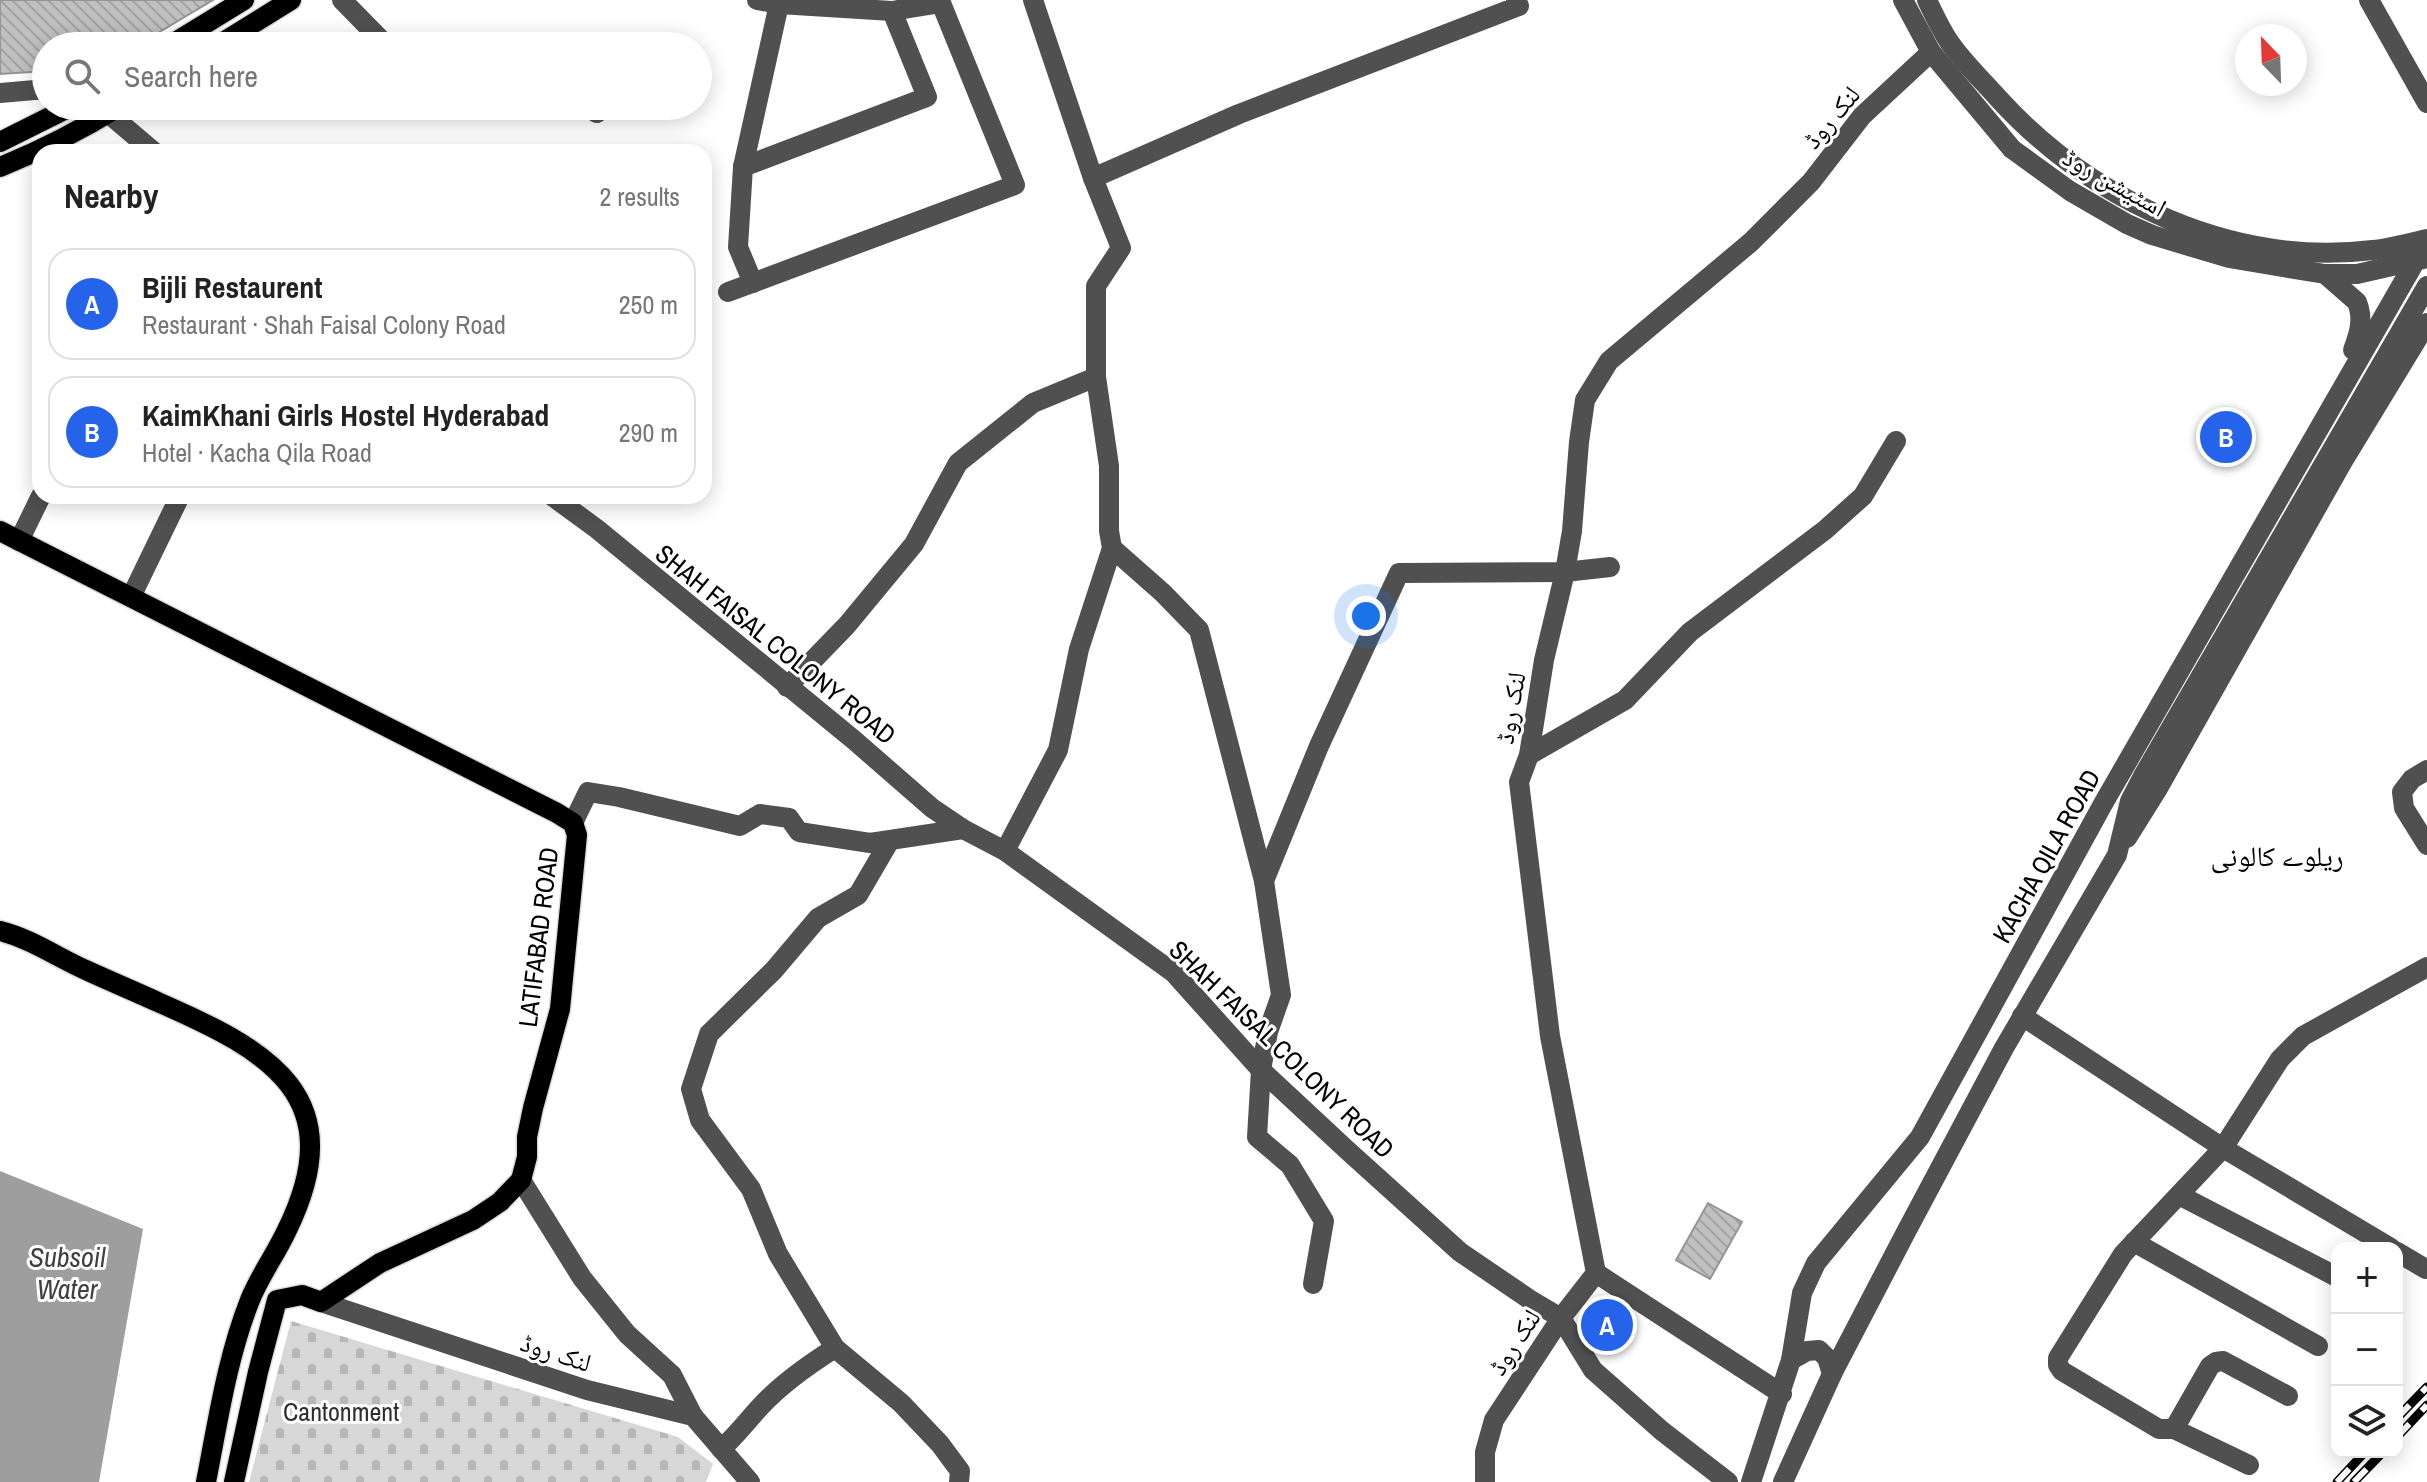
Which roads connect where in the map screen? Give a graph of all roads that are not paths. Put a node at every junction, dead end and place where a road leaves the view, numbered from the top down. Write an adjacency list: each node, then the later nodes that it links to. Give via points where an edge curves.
1 (244, 0): 13 (main road)
2 (291, 0): 14 (main road)
3 (342, 0): 15 (street)
4 (757, 0): 11 (street)
5 (1033, 0): 29 (street)
6 (1516, 0): 29 (street, via 1519,6 1239,114)
7 (1903, 0): 16 (street, اسٹیشن روڈ)
8 (1927, 0): 30 (street, اسٹیشن روڈ, via 1962,59 2036,137 2083,173 2149,211 2219,238 2282,249 2361,251)
9 (2369, 0): 19 (street)
10 (941, 1): 12 (street); 33 (street, via 1015,185)
11 (779, 4): 12 (street); 28 (street)
12 (892, 11): 28 (street, via 927,97)
13 (192, 32)
14 (240, 32)
15 (373, 32)
16 (1931, 52): 32 (street, اسٹیشن روڈ, via 2012,149 2127,224 2229,258); 47 (street, لنک روڈ, via 1862,116 1811,182 1751,242 1609,361 1585,400)
17 (32, 90): 18 (street)
18 (0, 93)
19 (2427, 103)
20 (44, 120): 23 (main road)
21 (96, 120): 24 (main road)
22 (124, 120): 25 (street)
23 (0, 142)
24 (52, 144)
25 (146, 144)
26 (32, 154): 27 (main road)
27 (0, 167)
28 (743, 167): 33 (street, via 738,247)
29 (1093, 178): 37 (street, via 1121,248 1096,286)
30 (2427, 240): 31 (street, KACHA QILA ROAD)
31 (2421, 260): 32 (street, اسٹیشن روڈ, via 2357,274); 38 (street, KACHA QILA ROAD)
32 (2325, 274): 38 (street, via 2357,302 2361,314)
33 (753, 283): 35 (street)
34 (2427, 286): 52 (street)
35 (728, 292)
36 (2427, 323): 59 (street)
37 (1096, 377): 45 (street, via 1109,466); 49 (street, via 1033,403 958,463 914,544)
38 (2337, 395): 56 (street, KACHA QILA ROAD)
39 (1896, 441): 50 (street, via 1863,496 1825,530 1690,632 1625,700)
40 (37, 504): 44 (street)
41 (176, 504): 48 (street)
42 (563, 504): 49 (street, SHAH FAISAL COLONY ROAD)
43 (0, 531): 44 (main road, LATIFABAD ROAD)
44 (19, 541): 48 (main road, LATIFABAD ROAD)
45 (1112, 548): 58 (street, via 1079,649 1058,750); 60 (street, via 1199,630)
46 (1610, 567): 47 (street)
47 (1565, 572): 50 (street, لنک روڈ); 60 (street, via 1399,573)
48 (131, 597): 53 (main road, LATIFABAD ROAD)
49 (787, 687): 54 (street, SHAH FAISAL COLONY ROAD)
50 (1529, 755): 72 (street, لنک روڈ, via 1519,782 1550,1036)
51 (2427, 770): 57 (street, via 2402,792 2404,808)
52 (2130, 801): 56 (street); 59 (street)
53 (573, 823): 55 (street, via 588,792 740,826 760,814 789,818 799,832); 66 (main road, LATIFABAD ROAD, via 577,835 560,1009 533,1108)
54 (963, 829): 55 (street); 58 (street, SHAH FAISAL COLONY ROAD)
55 (889, 842): 78 (street, via 858,895 818,918 709,1034 691,1089 700,1120 751,1189 778,1254)
56 (2082, 844): 79 (street, KACHA QILA ROAD, via 1920,1137 1816,1263 1802,1293)
57 (2427, 845)
58 (1005, 851): 64 (street, SHAH FAISAL COLONY ROAD, via 1174,973)
59 (2117, 855): 63 (street)
60 (1264, 881): 64 (street, via 1281,995)
61 (0, 931): 87 (main road, via 21,936 244,1043 281,1075 305,1112 311,1142 302,1191 288,1230 250,1300 228,1370)
62 (2427, 967): 65 (street, via 2303,1036 2280,1059)
63 (2022, 1016): 65 (street); 80 (street)
64 (1261, 1070): 74 (street, via 1257,1137 1290,1165 1324,1221); 76 (street, SHAH FAISAL COLONY ROAD, via 1460,1252)
65 (2223, 1148): 67 (street); 69 (street)
66 (521, 1180): 75 (main road, via 473,1220 380,1263); 83 (street, via 582,1278 627,1334 672,1375)
67 (2179, 1195): 68 (street); 73 (street)
68 (2134, 1242): 77 (street); 84 (street, via 2058,1365 2159,1429)
69 (2381, 1242)
70 (2403, 1256): 71 (street)
71 (2426, 1269)
72 (1596, 1273): 76 (street, لنک روڈ); 81 (street)
73 (2331, 1274)
74 (1313, 1284)
75 (321, 1302): 83 (street, لنک روڈ, via 587,1390); 88 (main road, via 302,1295 277,1300)
76 (1561, 1318): 91 (street, لنک روڈ, via 1494,1420 1485,1452); 92 (street, SHAH FAISAL COLONY ROAD, via 1593,1370)
77 (2318, 1346)
78 (835, 1348): 85 (street, via 802,1368); 90 (street, via 940,1444 960,1471)
79 (1791, 1360): 80 (street, via 1819,1350); 81 (street, KACHA QILA ROAD)
80 (1832, 1374): 94 (street)
81 (1782, 1394): 93 (street, KACHA QILA ROAD)
82 (2288, 1396): 84 (street, via 2216,1362)
83 (693, 1416): 85 (street)
84 (2174, 1429): 86 (street)
85 (721, 1449): 89 (street)
86 (2249, 1465)
87 (206, 1482)
88 (234, 1482)
89 (750, 1482)
90 (959, 1482)
91 (1485, 1482)
92 (1728, 1482)
93 (1751, 1482)
94 (1783, 1482)

